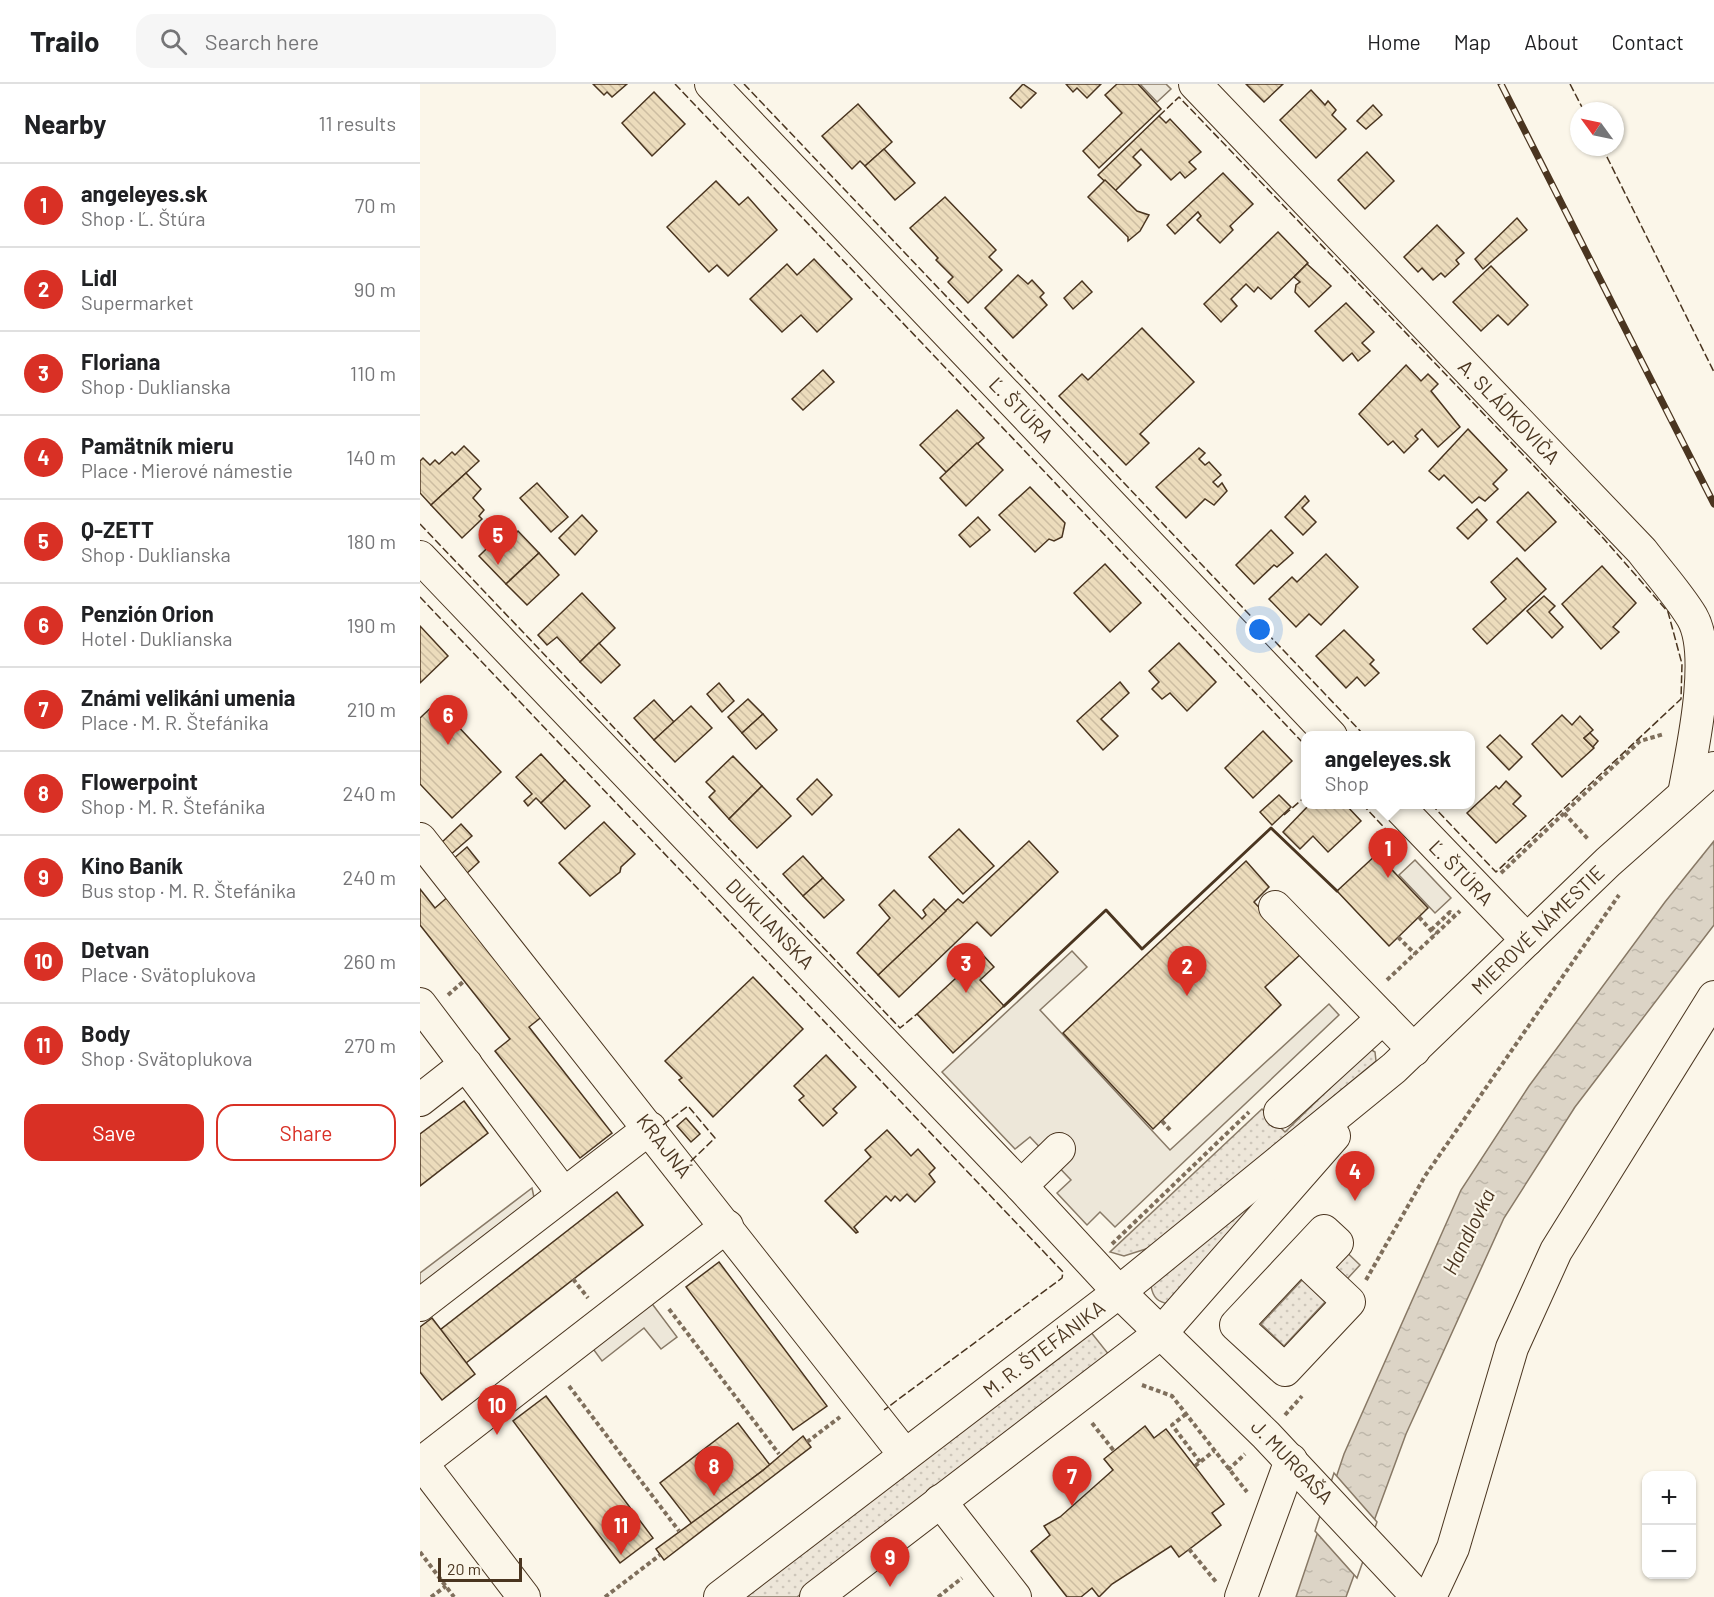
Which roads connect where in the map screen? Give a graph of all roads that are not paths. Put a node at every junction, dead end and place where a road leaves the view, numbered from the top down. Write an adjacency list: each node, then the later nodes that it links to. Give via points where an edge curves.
1 (711, 84): 4 (street, Ľ. ŠTÚRA)
2 (1195, 84): 6 (street, A. SLÁDKOVIČA, via 1642,550 1694,619 1703,660 1697,725)
3 (420, 557): 20 (street, DUKLIANSKA)
4 (1326, 731)
5 (1714, 768): 6 (street, MIEROVÉ NÁMESTIE)
6 (1684, 794): 10 (street, MIEROVÉ NÁMESTIE)
7 (1401, 809): 10 (street, Ľ. ŠTÚRA)
8 (420, 839): 18 (street, KRAJNÁ)
9 (1275, 907): 13 (street)
10 (1527, 940): 14 (street, MIEROVÉ NÁMESTIE)
11 (1714, 997): 36 (street, via 1556,1251 1512,1348 1453,1548)
12 (420, 1004): 15 (street)
13 (1383, 1018): 14 (street); 17 (street)
14 (1404, 1059): 23 (street, MIEROVÉ NÁMESTIE); 25 (street, MIEROVÉ NÁMESTIE)
15 (466, 1065): 16 (street); 21 (street)
16 (420, 1100)
17 (1266, 1111)
18 (650, 1128): 21 (street); 22 (street, KRAJNÁ)
19 (1059, 1149): 20 (street)
20 (1021, 1186): 23 (street, DUKLIANSKA)
21 (562, 1193): 24 (street)
22 (727, 1226): 26 (street, KRAJNÁ); 27 (street)
23 (1119, 1292): 25 (street, M. R. ŠTEFÁNIKA); 26 (street, M. R. ŠTEFÁNIKA)
24 (420, 1305)
25 (1162, 1332): 28 (street, J. MURGAŠA); 29 (street)
26 (905, 1455): 31 (street, M. R. ŠTEFÁNIKA)
27 (420, 1463): 30 (street)
28 (1300, 1470): 34 (street); 35 (street, J. MURGAŠA)
29 (940, 1501): 32 (street); 33 (street)
30 (524, 1597)
31 (720, 1597)
32 (816, 1597)
33 (1015, 1597)
34 (1241, 1597)
35 (1418, 1597)
36 (1430, 1597)

